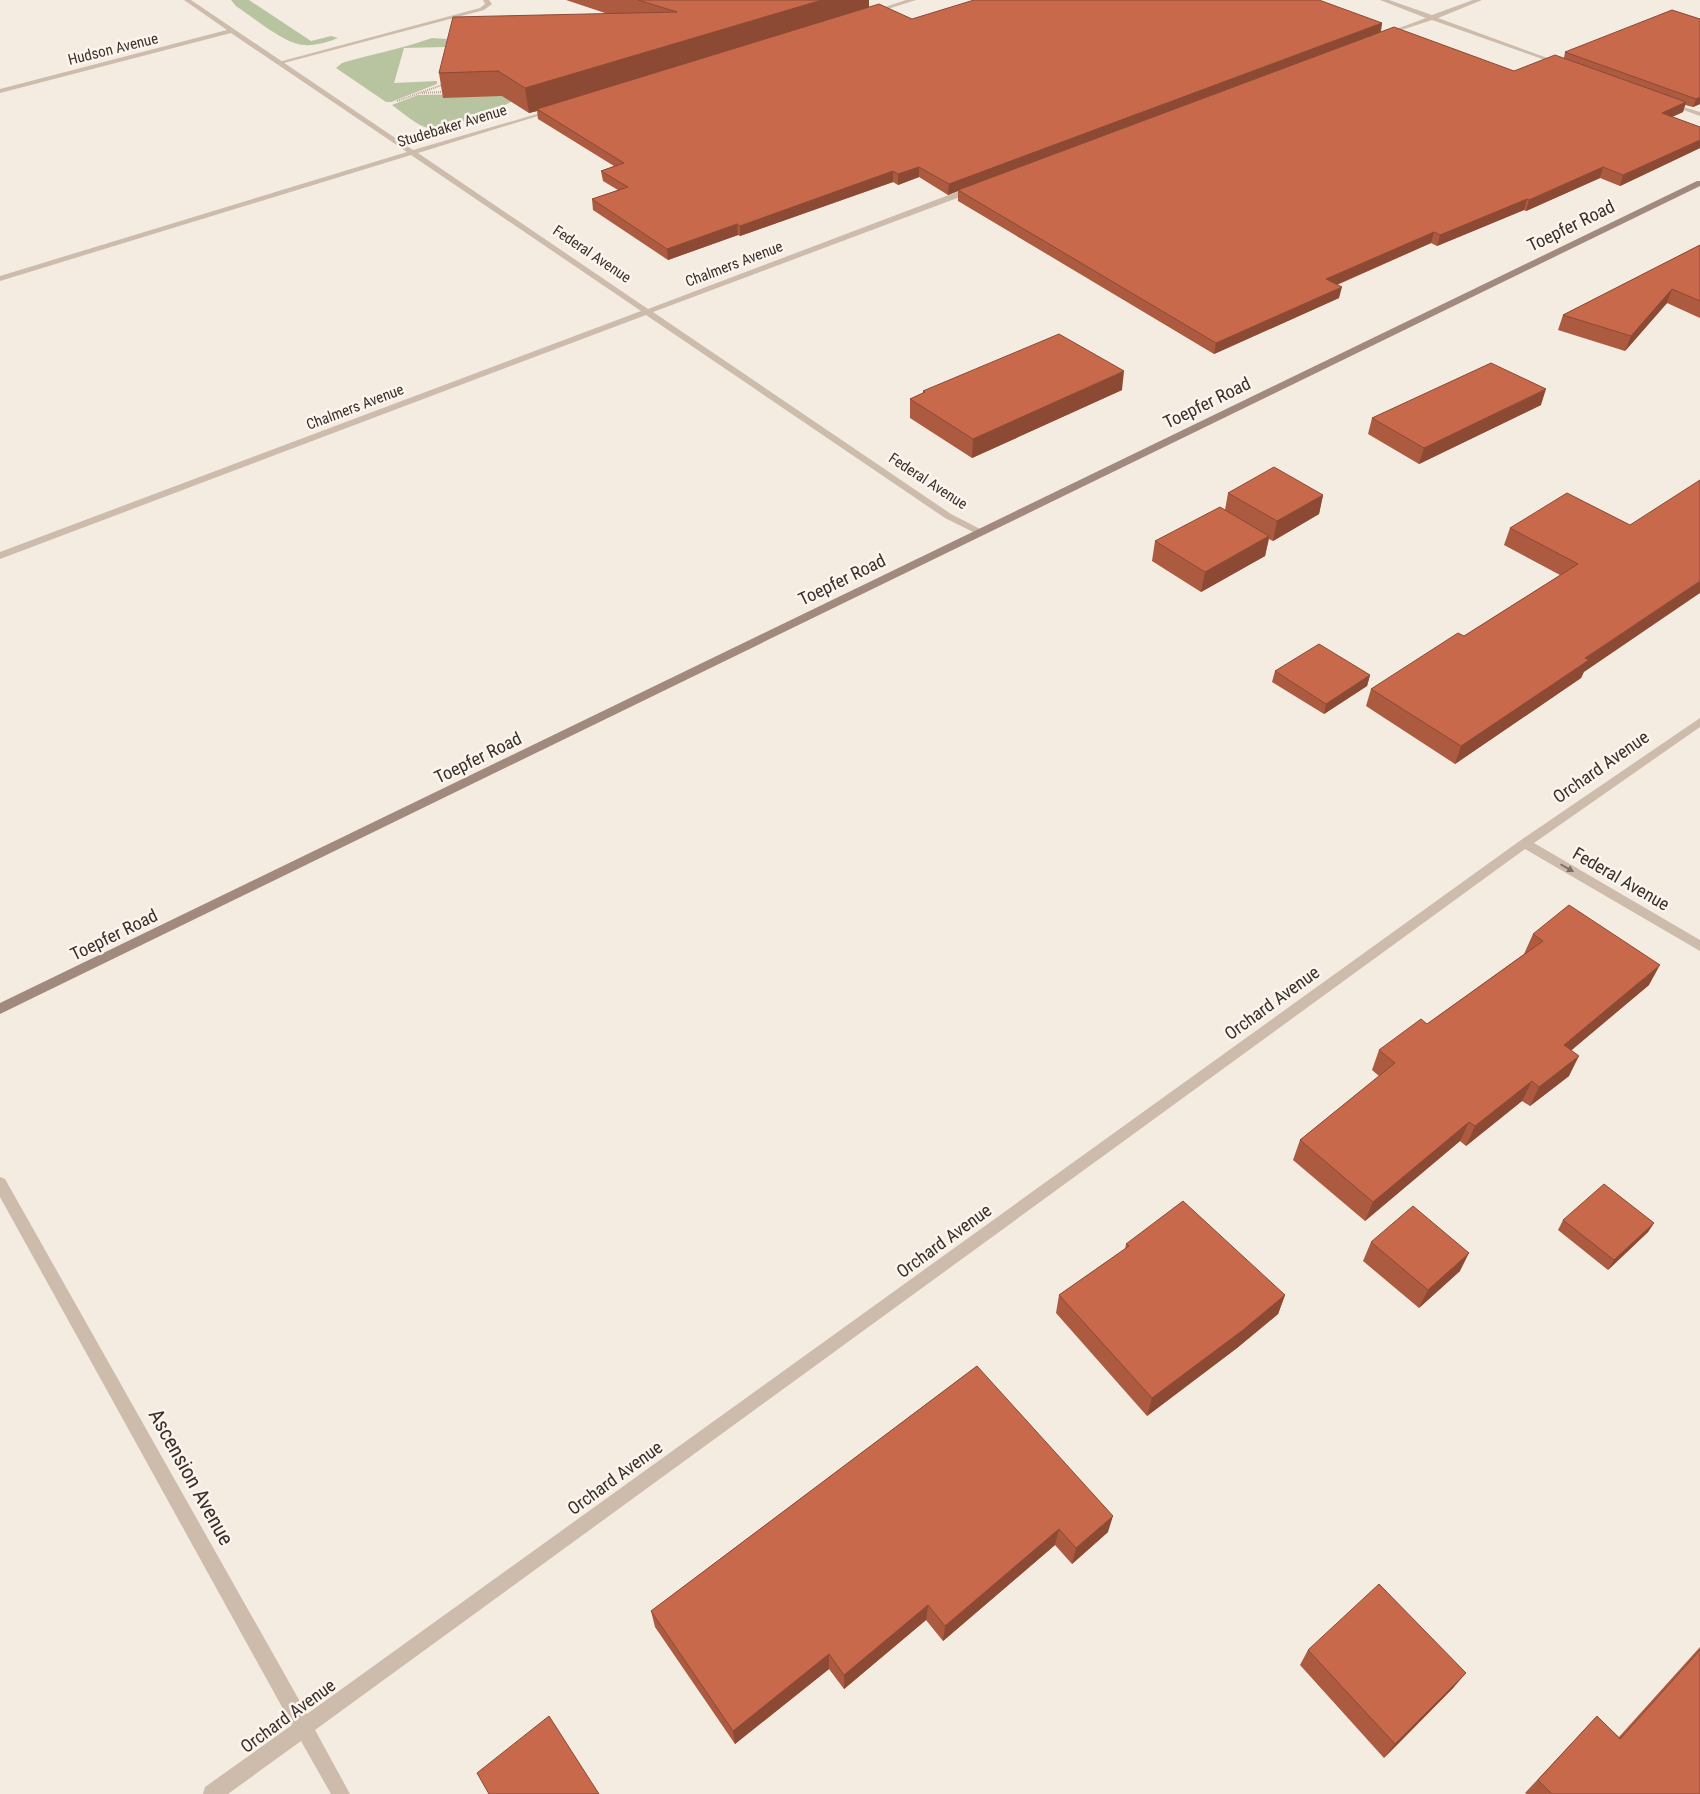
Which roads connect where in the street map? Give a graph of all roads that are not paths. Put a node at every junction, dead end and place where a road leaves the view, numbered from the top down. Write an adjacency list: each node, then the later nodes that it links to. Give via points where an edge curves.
1 (186, 0): 8 (street, Federal Avenue)
2 (486, 0): 10 (street, via 489,4 482,9)
3 (913, 0): 6 (street)
4 (1383, 0): 7 (street)
5 (1479, 0): 7 (street)
6 (866, 14)
7 (1432, 18): 9 (street); 11 (street)
8 (231, 31): 10 (street, Federal Avenue); 12 (street, Hudson Avenue)
9 (1376, 38)
10 (278, 63): 16 (street, Federal Avenue)
11 (1570, 68)
12 (0, 91)
13 (1663, 101): 15 (street)
14 (556, 109): 16 (street, Studebaker Avenue)
15 (1700, 114)
16 (414, 152): 19 (street, Studebaker Avenue); 20 (street, Federal Avenue)
17 (1700, 183): 21 (street, Toepfer Road)
18 (984, 185): 20 (street, Chalmers Avenue)
19 (0, 279)
20 (647, 311): 21 (street, Federal Avenue, via 948,516); 22 (street, Chalmers Avenue)
21 (982, 532): 26 (street, Toepfer Road)
22 (0, 556)
23 (1700, 722): 24 (street, Orchard Avenue)
24 (1525, 843): 25 (street, Federal Avenue, one-way to 25); 28 (street, Orchard Avenue)
25 (1700, 946)
26 (0, 1010)
27 (0, 1183): 28 (street, Ascension Avenue)
28 (304, 1726): 29 (street, Orchard Avenue); 30 (street, Ascension Avenue)
29 (212, 1794)
30 (341, 1794)

